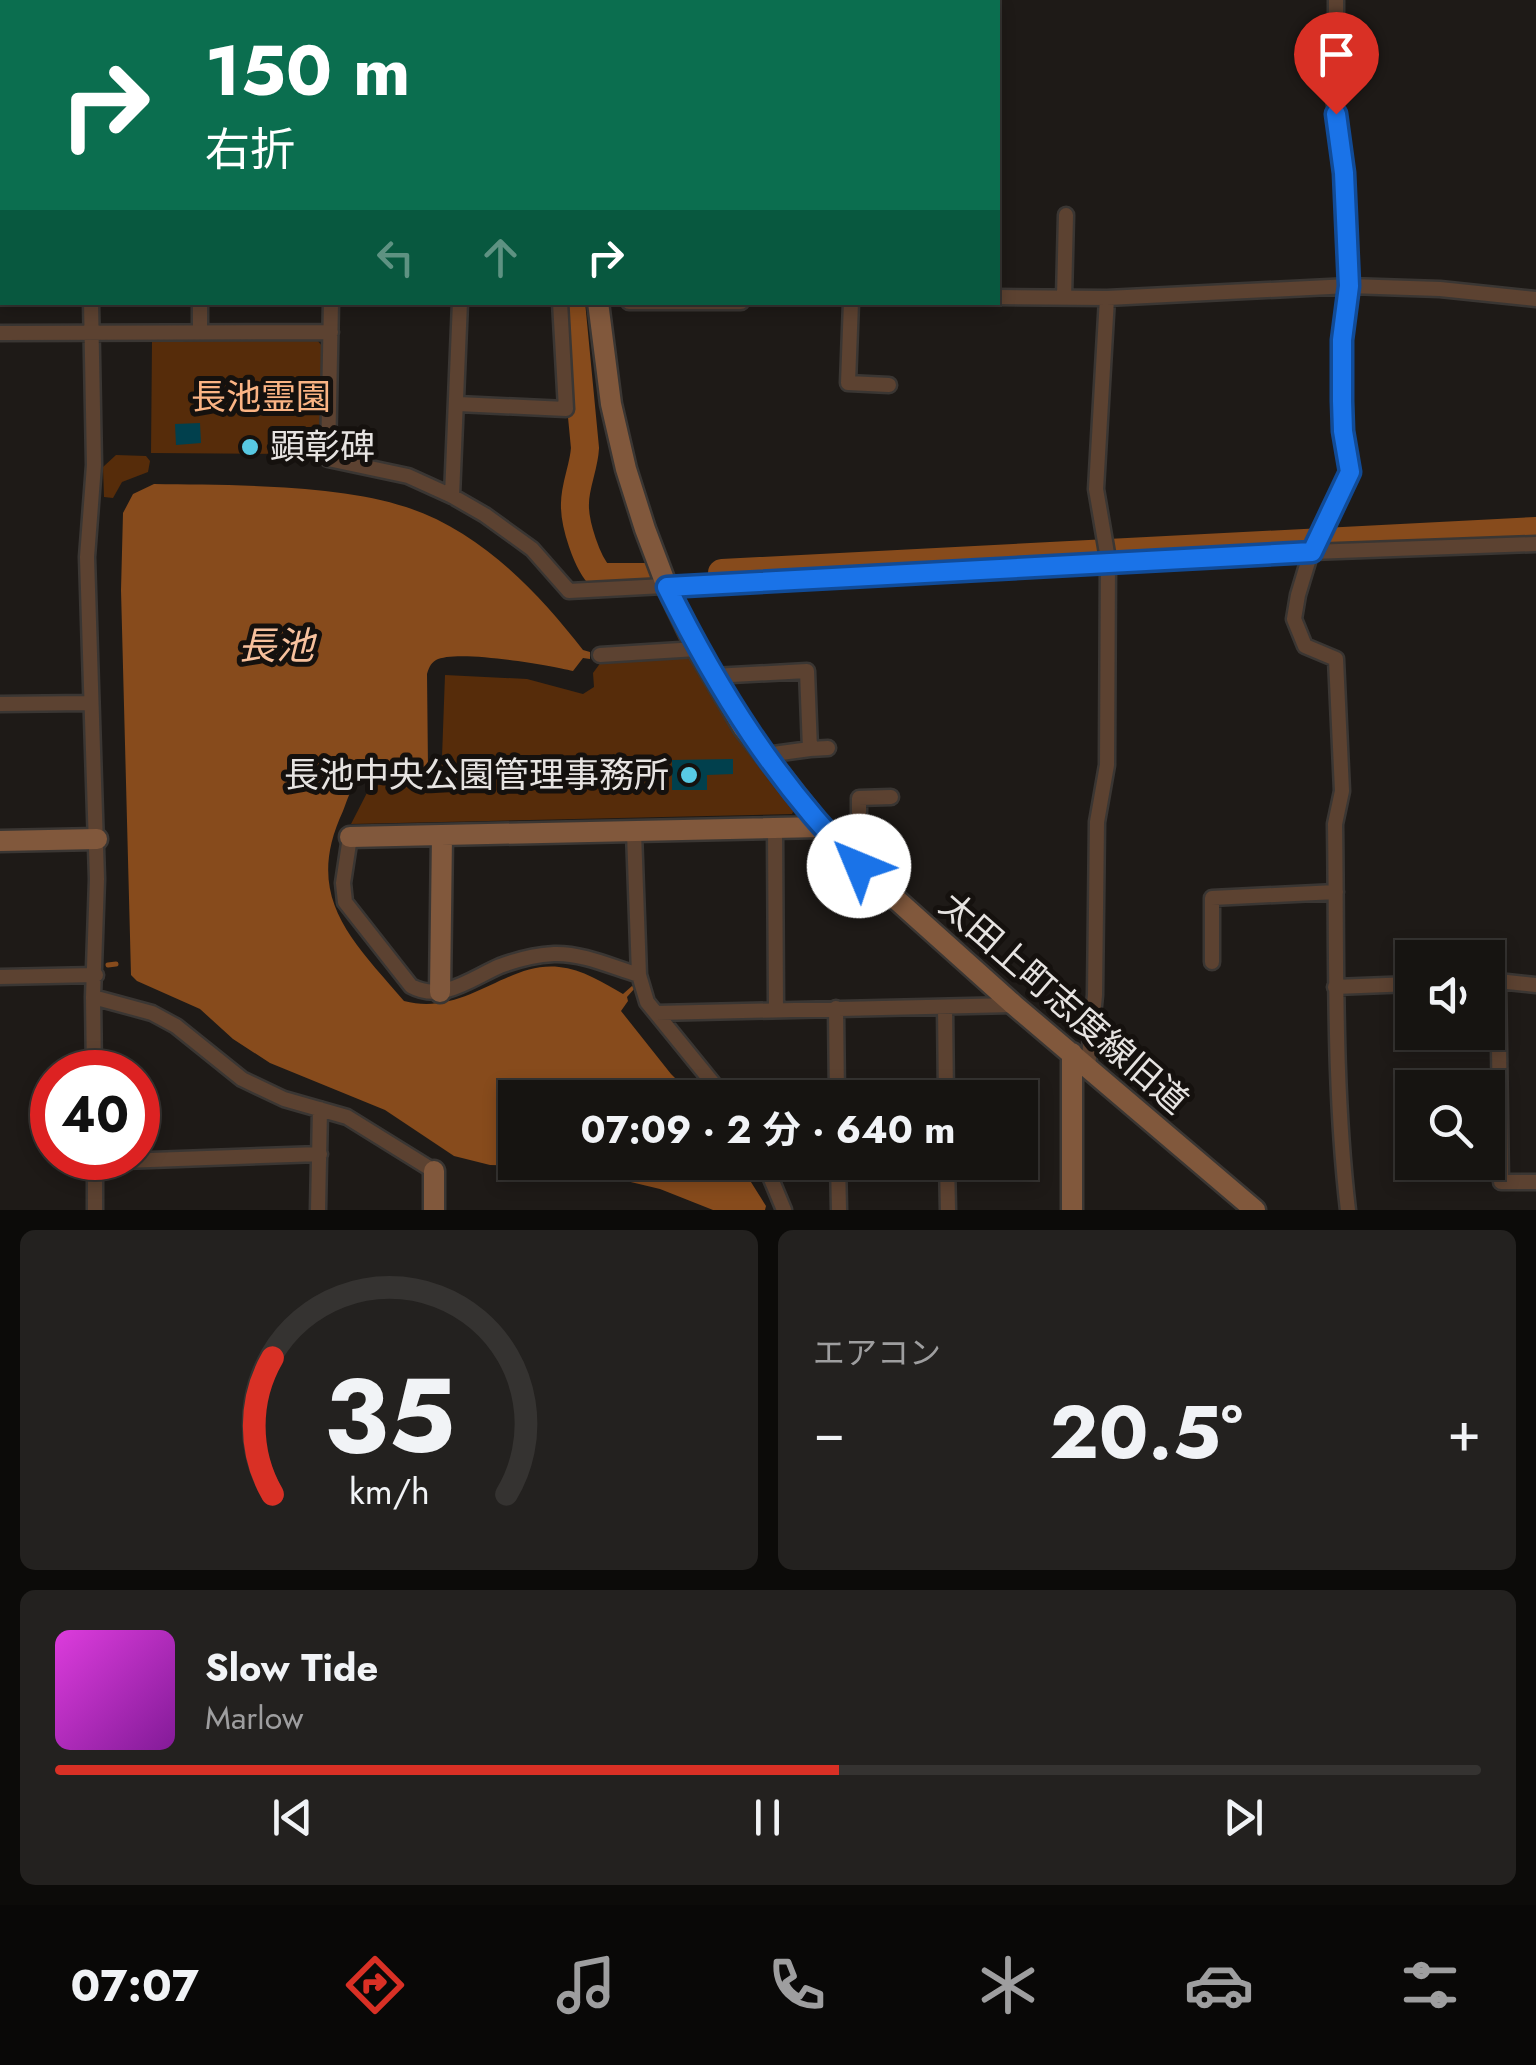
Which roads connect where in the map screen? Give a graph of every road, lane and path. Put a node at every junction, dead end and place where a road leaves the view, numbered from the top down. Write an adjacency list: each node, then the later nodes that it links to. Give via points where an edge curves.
1 (1336, 0): 3 (street, via 1336,50 1328,54 1344,173)
2 (1066, 214): 5 (street)
3 (1349, 286): 6 (street); 7 (street); 23 (street, via 1342,413 1350,472)
4 (1000, 297): 5 (street)
5 (1064, 298): 6 (street)
6 (1107, 298): 24 (street, via 1096,488)
7 (1536, 299)
8 (91, 305): 16 (street)
9 (200, 305): 15 (street)
10 (331, 305): 17 (street)
11 (460, 305): 20 (street)
12 (560, 305): 20 (street, via 566,408)
13 (598, 305): 25 (street, 太田上町志度線旧道, via 610,404)
14 (851, 305): 19 (street, via 848,383)
15 (200, 331): 16 (street); 17 (street)
16 (90, 332): 18 (street); 30 (street)
17 (331, 332): 21 (street, via 328,459 408,476)
18 (0, 333)
19 (889, 385)
20 (458, 404): 21 (street)
21 (452, 496): 25 (street, via 532,549 569,591)
22 (1536, 544): 23 (street)
23 (1312, 552): 24 (street); 43 (street, via 1294,619 1304,646 1336,659 1342,791 1335,824)
24 (1107, 557): 25 (street); 60 (street, via 1107,765 1097,822)
25 (667, 587): 26 (street, 太田上町志度線旧道)
26 (697, 649): 27 (street); 28 (street, 太田上町志度線旧道)
27 (600, 655)
28 (713, 676): 32 (street, via 806,664); 33 (street, 太田上町志度線旧道)
29 (0, 704): 30 (street)
30 (90, 704): 40 (street)
31 (828, 748): 32 (street)
32 (810, 749): 33 (street)
33 (766, 755): 36 (street, 太田上町志度線旧道)
34 (891, 797): 42 (street, via 859,798)
35 (776, 828): 36 (street); 37 (street); 56 (street)
36 (821, 828): 42 (street, 太田上町志度線旧道)
37 (634, 832): 38 (street); 46 (street)
38 (442, 835): 39 (street); 51 (street)
39 (350, 837): 51 (street, via 343,883 350,912 411,986)
40 (97, 839): 41 (street); 45 (street)
41 (0, 841)
42 (859, 866): 53 (street, 太田上町志度線旧道)
43 (1336, 892): 44 (street, via 1212,898); 50 (street)
44 (1212, 962)
45 (96, 975): 47 (street); 52 (street)
46 (639, 976): 51 (street, via 554,954 503,965); 57 (street)
47 (0, 977)
48 (1395, 985): 50 (street)
49 (1536, 985): 72 (street, via 1498,981 1501,1182)
50 (1336, 987): 81 (street)
51 (440, 992)
52 (92, 998): 58 (street); 64 (street, via 152,1013 242,1080)
53 (1014, 1005): 54 (street); 59 (street, 太田上町志度線旧道)
54 (945, 1007): 55 (street); 63 (street)
55 (836, 1008): 56 (street); 62 (street)
56 (776, 1009): 57 (street)
57 (656, 1013): 61 (street)
58 (93, 1050)
59 (1072, 1053): 60 (street, 太田上町志度線旧道); 79 (street)
60 (1088, 1067): 80 (street, 太田上町志度線旧道)
61 (710, 1080)
62 (837, 1080)
63 (946, 1080)
64 (320, 1109): 65 (street); 67 (street, via 374,1131)
65 (320, 1154): 66 (street); 74 (street)
66 (160, 1158)
67 (434, 1171): 75 (street)
68 (95, 1180): 73 (street)
69 (772, 1180): 76 (street)
70 (838, 1180): 77 (street)
71 (947, 1180): 78 (street)
72 (1536, 1182)
73 (95, 1210)
74 (318, 1210)
75 (434, 1210)
76 (784, 1210)
77 (839, 1210)
78 (948, 1210)
79 (1072, 1210)
80 (1254, 1210)
81 (1348, 1210)

